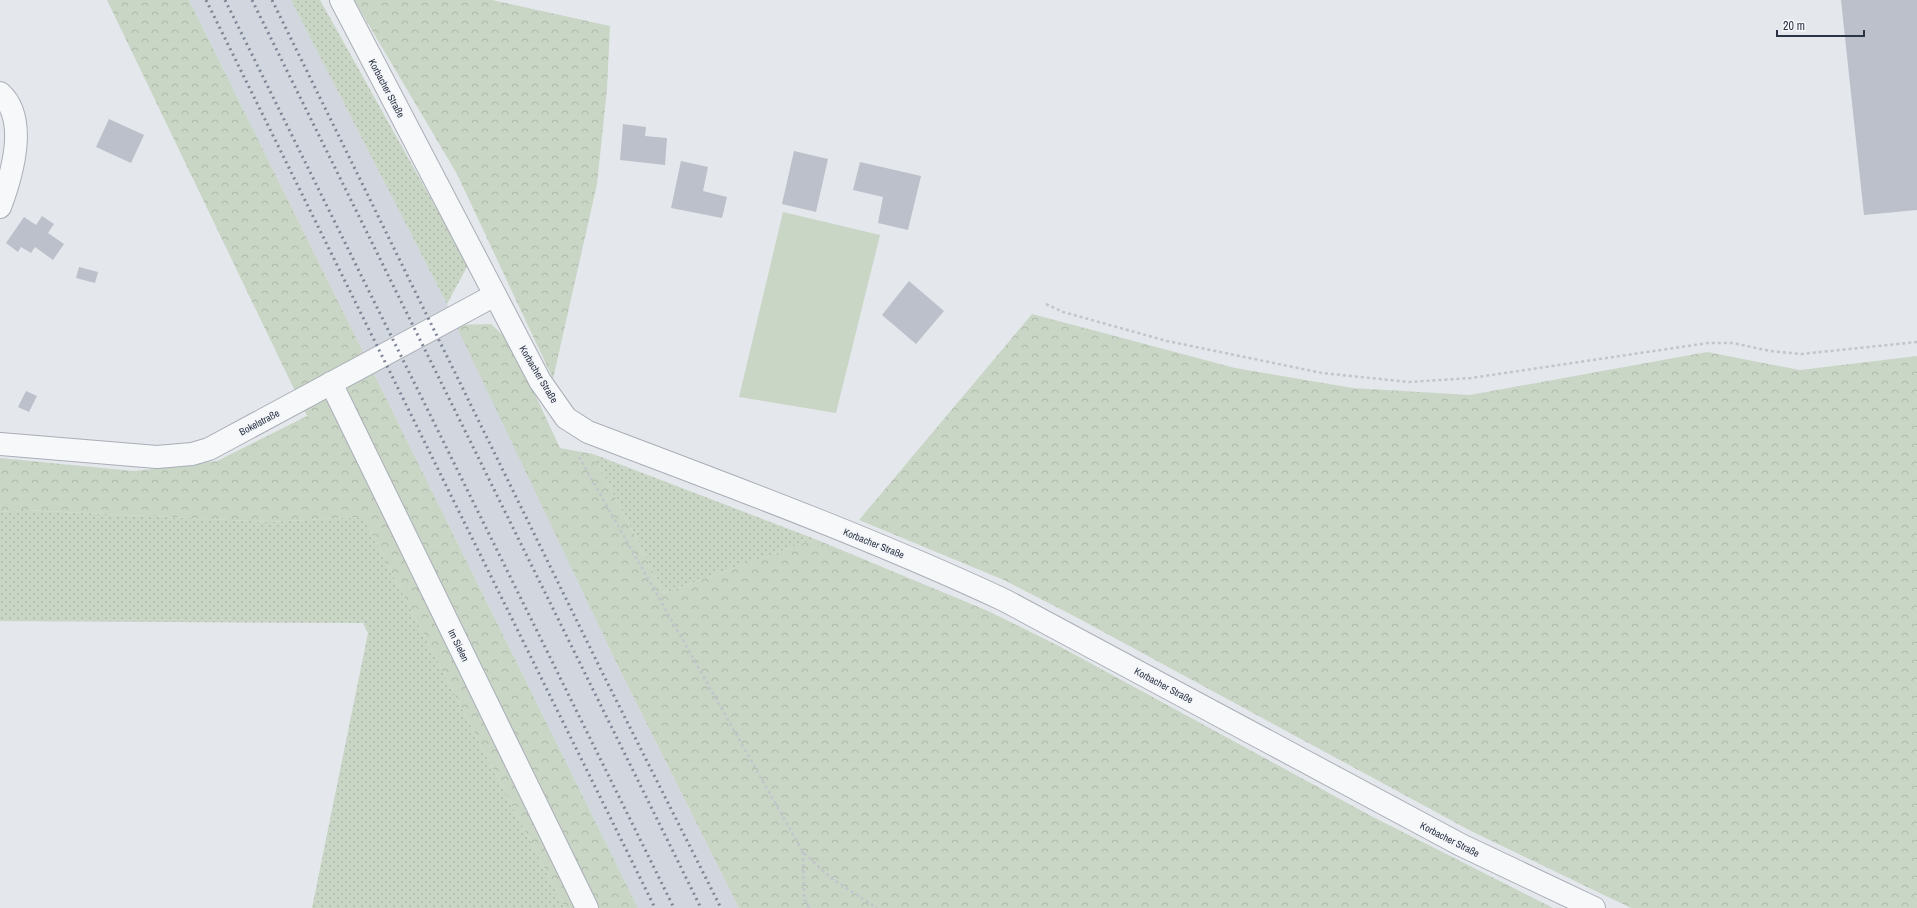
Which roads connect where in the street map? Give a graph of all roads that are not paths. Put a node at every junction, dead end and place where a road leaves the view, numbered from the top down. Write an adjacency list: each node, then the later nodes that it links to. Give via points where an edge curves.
1 (341, 0): 4 (street, Korbacher Straße)
2 (0, 93): 3 (street, via 7,99 14,114 16,134 8,187)
3 (0, 207)
4 (495, 295): 5 (street, Bokelstraße); 8 (street, Korbacher Straße, via 540,381 566,418 588,432 860,537 998,597 1461,845)
5 (332, 383): 6 (street, Bokelstraße, via 209,449 192,454 145,457); 7 (street, Im Sielen)
6 (0, 444)
7 (587, 908)
8 (1594, 908)

